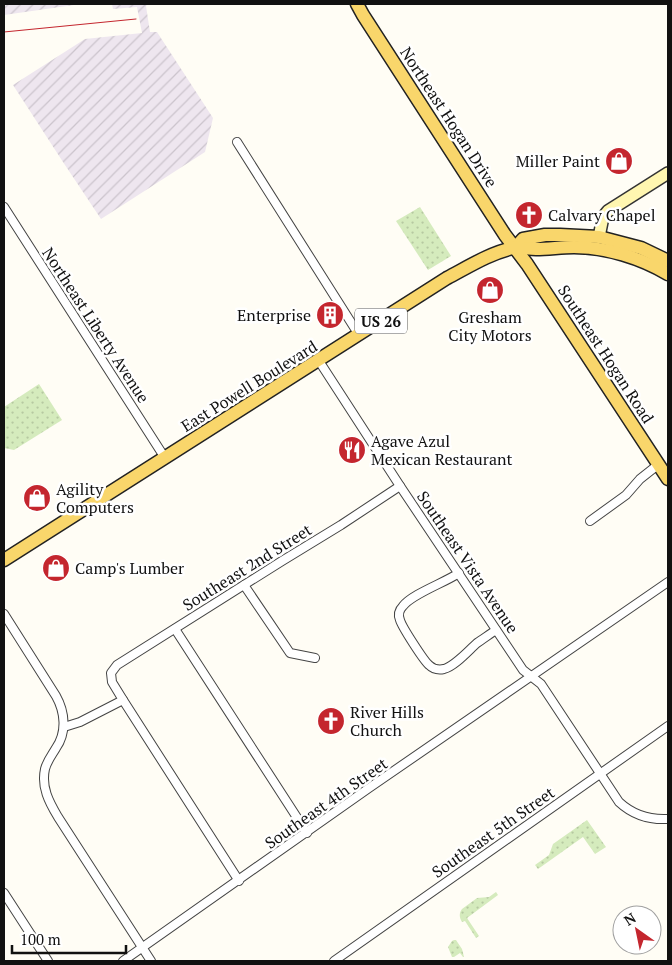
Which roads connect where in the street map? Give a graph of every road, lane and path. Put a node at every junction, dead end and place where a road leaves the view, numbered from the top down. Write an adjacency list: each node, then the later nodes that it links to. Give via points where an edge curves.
1 (357, 4): 6 (main road, Northeast Hogan Drive)
2 (237, 142): 10 (street)
3 (668, 173): 5 (street, via 608,211 603,217)
4 (4, 207): 12 (street, Northeast Liberty Avenue)
5 (599, 236): 6 (main road, East Powell Boulevard / US 26, via 546,235 524,239); 7 (main road, East Powell Boulevard / US 26)
6 (515, 248): 7 (main road, East Powell Boulevard / US 26, via 575,247); 10 (main road, East Powell Boulevard / US 26, via 465,268); 13 (main road, Southeast Hogan Road)
7 (639, 254): 8 (main road, East Powell Boulevard / US 26); 9 (main road, East Powell Boulevard / US 26)
8 (668, 261)
9 (668, 274)
10 (359, 335): 11 (main road, East Powell Boulevard / US 26)
11 (319, 361): 12 (main road, East Powell Boulevard / US 26); 15 (street, Southeast Vista Avenue)
12 (165, 458): 17 (main road, East Powell Boulevard / US 26)
13 (659, 464): 14 (main road, Southeast Hogan Road); 16 (street)
14 (668, 479)
15 (400, 486): 18 (street, Southeast Vista Avenue); 20 (street, Southeast 2nd Street)
16 (590, 522)
17 (4, 560)
18 (459, 573): 23 (street, Southeast Vista Avenue); 23 (street, via 401,607 399,618 411,639 431,667 443,669)
19 (668, 582): 25 (street, Southeast 4th Street)
20 (244, 585): 22 (street, Southeast 2nd Street); 24 (street, via 290,653)
21 (4, 614): 28 (street, via 58,700)
22 (175, 629): 26 (street, Southeast 2nd Street, via 117,665 111,674 112,682); 31 (street)
23 (496, 630): 25 (street, Southeast Vista Avenue, via 523,670)
24 (315, 658)
25 (532, 677): 29 (street, Southeast Vista Avenue, via 541,684); 31 (street, Southeast 4th Street)
26 (123, 700): 28 (street); 32 (street)
27 (668, 726): 29 (street, Southeast 5th Street)
28 (64, 728): 34 (street, via 46,767 44,776 48,799)
29 (600, 774): 30 (street, Southeast Vista Avenue, via 627,809 646,818); 38 (street, Southeast 5th Street)
30 (668, 820)
31 (307, 833): 32 (street, Southeast 4th Street)
32 (239, 880): 34 (street, Southeast 4th Street)
33 (4, 893): 35 (street)
34 (142, 948): 36 (street, Southeast 4th Street); 37 (street)
35 (48, 961)
36 (123, 961)
37 (151, 961)
38 (334, 961)

